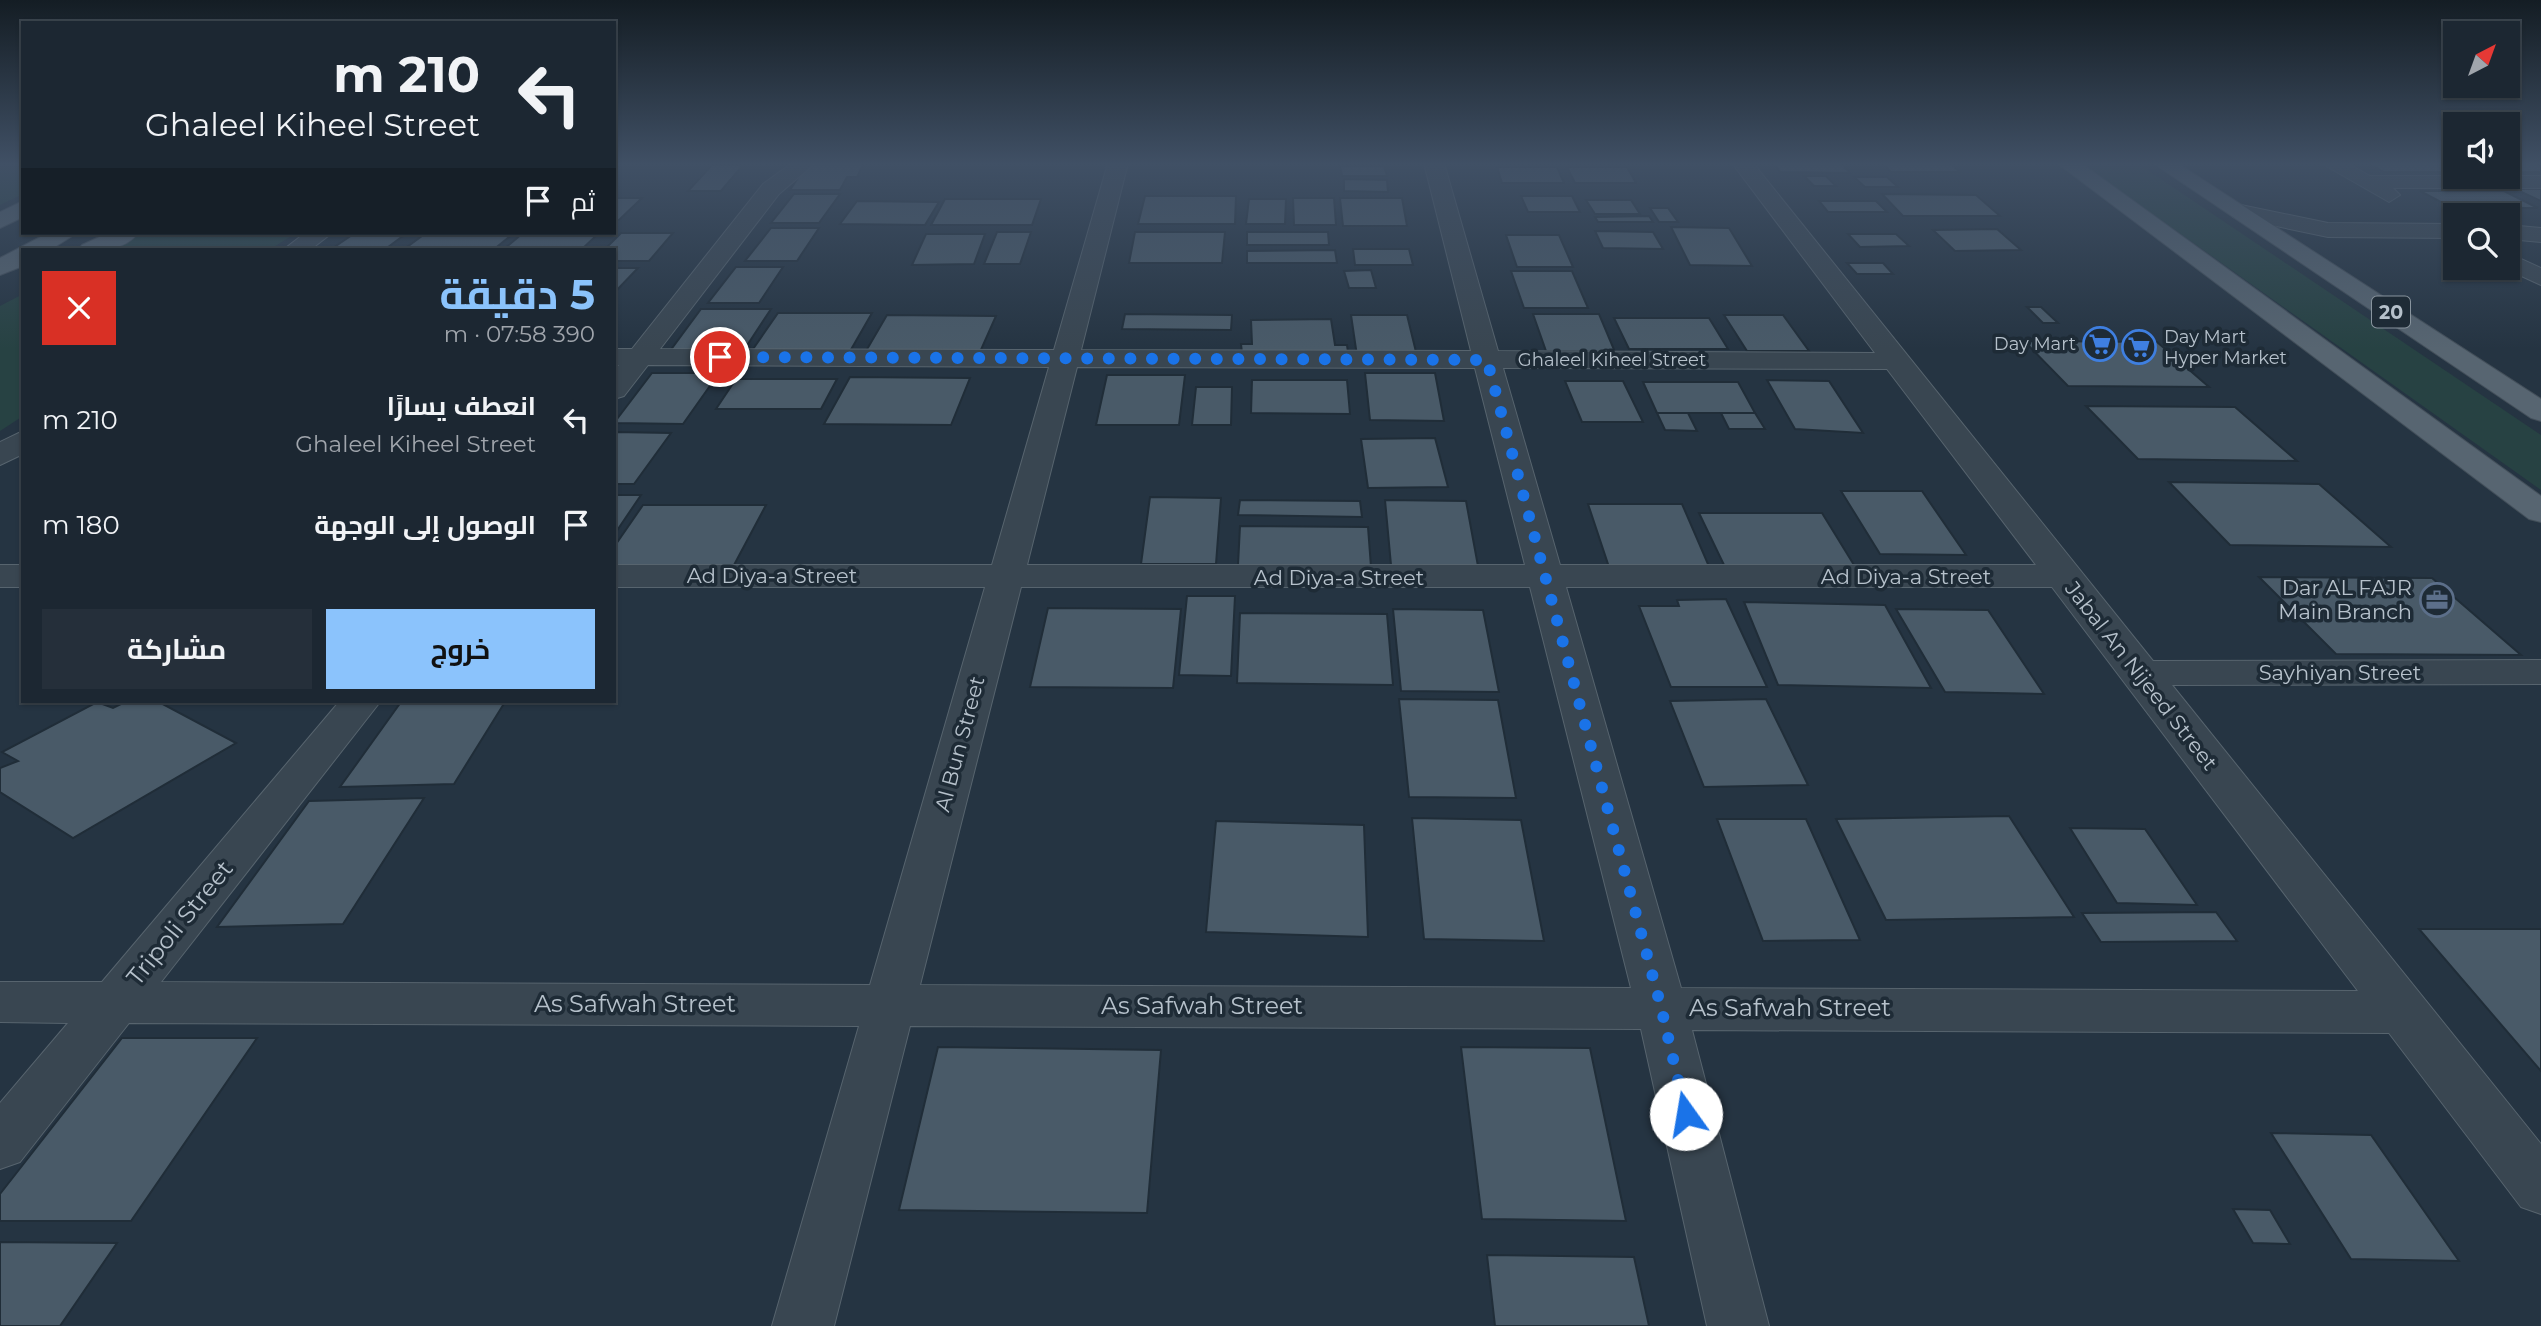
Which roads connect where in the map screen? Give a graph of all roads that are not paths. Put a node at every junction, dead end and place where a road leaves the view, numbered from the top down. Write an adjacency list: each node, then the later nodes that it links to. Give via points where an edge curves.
1 (740, 225): 25 (street)
2 (1101, 225): 26 (street, Al Bun Street)
3 (1451, 225): 27 (street)
4 (1790, 225): 28 (street, Jabal An Nijeed Street)
5 (2151, 225): 33 (main road)
6 (2260, 225): 15 (main road, 20)
7 (2303, 225): 9 (street)
8 (21, 228): 14 (main road)
9 (2328, 230): 10 (street); 15 (street)
10 (2443, 231)
11 (61, 235): 16 (main road)
12 (122, 235): 17 (main road)
13 (317, 235): 18 (street)
14 (0, 239)
15 (2291, 246): 30 (main road, 20)
16 (37, 248)
17 (94, 248)
18 (298, 248)
19 (21, 257): 21 (main road)
20 (2520, 267): 22 (street)
21 (0, 268)
22 (2541, 278)
23 (21, 283): 24 (main road)
24 (0, 293)
25 (628, 357): 26 (street, Ghaleel Kiheel Street); 29 (street)
26 (1065, 358): 27 (street, Ghaleel Kiheel Street); 38 (street, Al Bun Street)
27 (1487, 360): 28 (street, Ghaleel Kiheel Street); 39 (street)
28 (1896, 361): 37 (street, Jabal An Nijeed Street)
29 (616, 385)
30 (2541, 412)
31 (21, 441): 32 (street)
32 (0, 456)
33 (2541, 512)
34 (0, 576): 35 (street)
35 (21, 576)
36 (616, 576): 38 (street, Ad Diya-a Street)
37 (2063, 576): 39 (street, Ad Diya-a Street); 41 (street, Jabal An Nijeed Street)
38 (1005, 577): 39 (street, Ad Diya-a Street); 45 (street, Al Bun Street)
39 (1545, 579): 46 (street)
40 (2541, 672): 41 (street, Sayhiyan Street)
41 (2139, 673): 47 (street, Jabal An Nijeed Street)
42 (359, 703): 44 (street, Tripoli Street)
43 (0, 1002): 44 (street, As Safwah Street)
44 (115, 1003): 45 (street, As Safwah Street); 48 (street, Tripoli Street)
45 (890, 1005): 46 (street, As Safwah Street); 50 (street, Al Bun Street)
46 (1661, 1007): 47 (street, As Safwah Street); 51 (street)
47 (2403, 1012): 49 (street, Jabal An Nijeed Street)
48 (0, 1144)
49 (2541, 1188)
50 (803, 1326)
51 (1738, 1326)

